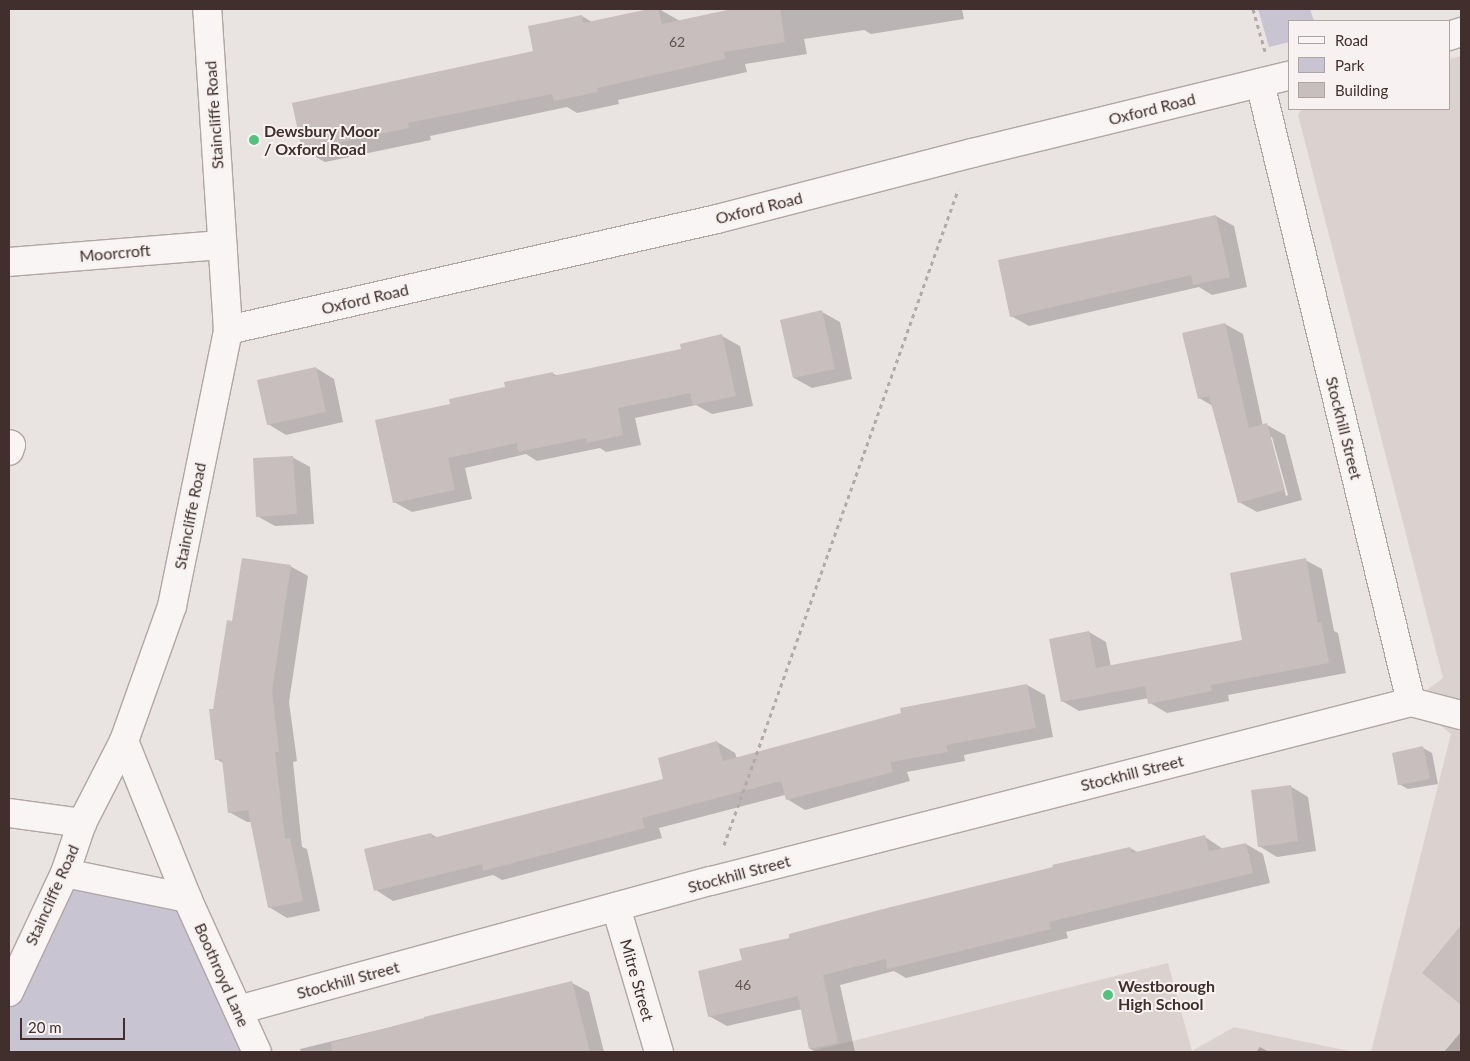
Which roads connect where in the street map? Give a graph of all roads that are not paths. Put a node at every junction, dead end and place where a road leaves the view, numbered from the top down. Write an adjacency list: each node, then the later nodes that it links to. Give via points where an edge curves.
1 (207, 9): 3 (street, Staincliffe Road)
2 (1274, 80): 5 (street, Oxford Road, via 717,219); 8 (street, Stockhill Street)
3 (222, 245): 4 (street, Moorcroft); 5 (street, Staincliffe Road)
4 (9, 262)
5 (228, 330): 10 (street, Staincliffe Road, via 172,606)
6 (9, 444): 7 (street)
7 (9, 451)
8 (1411, 702): 9 (street); 15 (street, Stockhill Street)
9 (1461, 715)
10 (124, 740): 12 (street, Staincliffe Road); 14 (street, Boothroyd Lane)
11 (9, 813): 12 (street)
12 (82, 823): 13 (street, Staincliffe Road)
13 (65, 873): 14 (street); 16 (street, Staincliffe Road)
14 (187, 898): 17 (street, Boothroyd Lane)
15 (616, 907): 17 (street, Stockhill Street); 19 (street, Mitre Street)
16 (9, 992)
17 (238, 1010): 18 (street, Boothroyd Lane)
18 (257, 1052)
19 (659, 1052)

